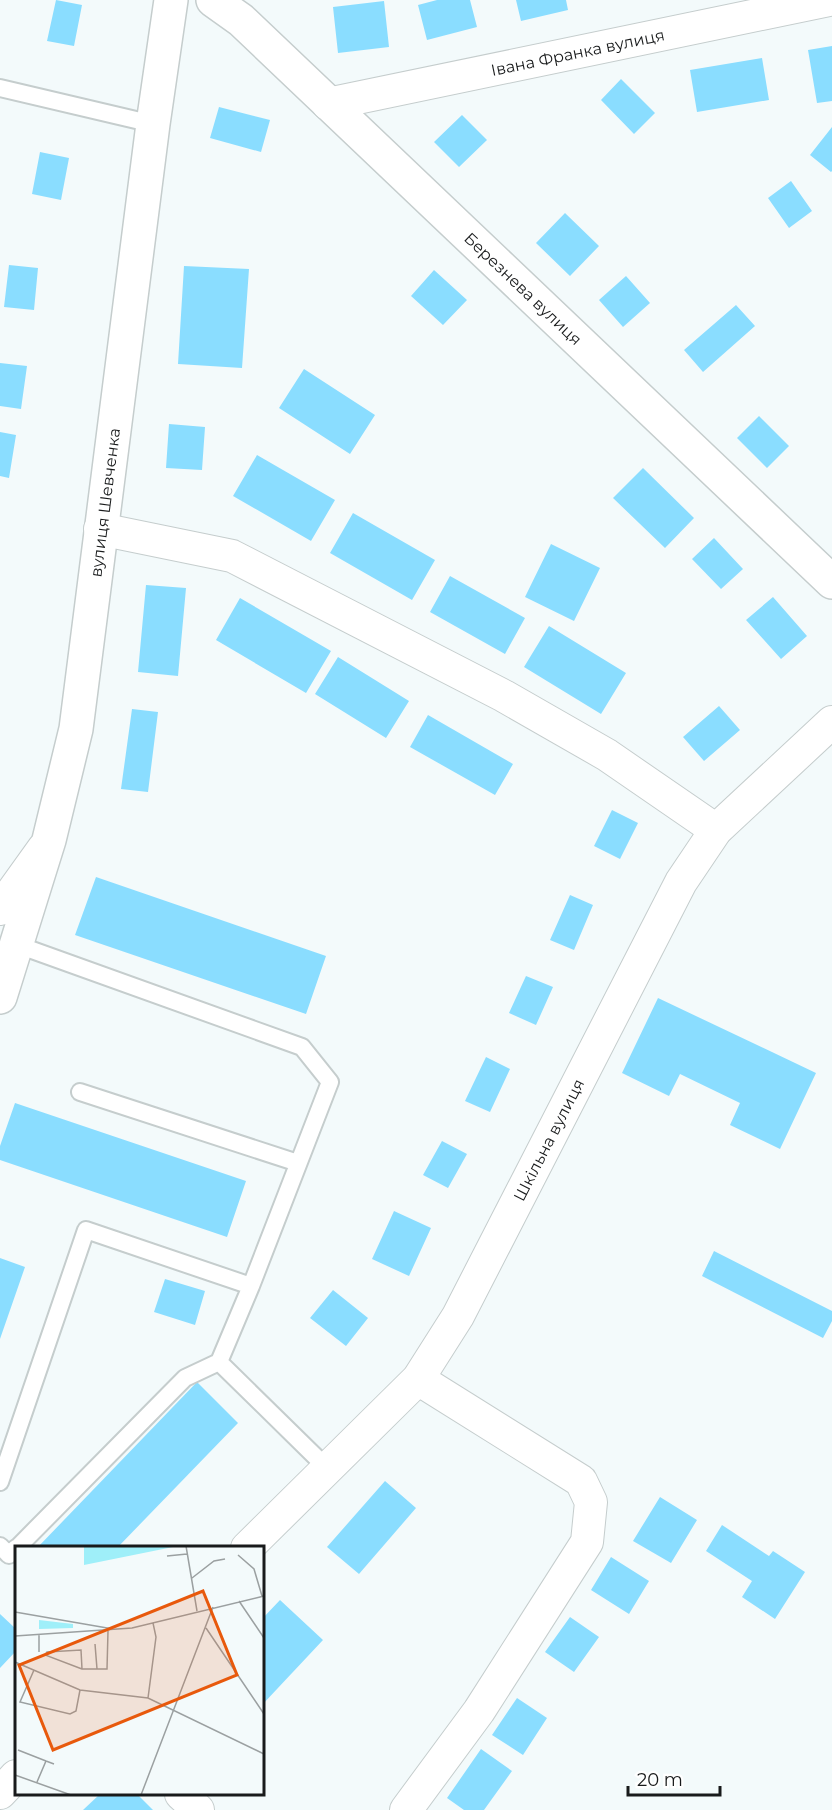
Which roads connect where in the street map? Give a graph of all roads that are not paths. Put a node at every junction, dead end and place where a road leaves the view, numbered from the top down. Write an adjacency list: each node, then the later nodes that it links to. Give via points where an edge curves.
1 (171, 0): 6 (main road, вулиця Шевченка)
2 (213, 0): 5 (main road, Березнева вулиця, via 241,20)
3 (829, 0): 5 (street, Івана Франка вулиця)
4 (0, 88): 6 (lane)
5 (328, 105): 8 (main road, Березнева вулиця)
6 (153, 124): 7 (main road, вулиця Шевченка)
7 (100, 529): 10 (street, via 232,556 504,696 607,755); 11 (main road, вулиця Шевченка, via 76,729)
8 (832, 582)
9 (832, 722): 10 (street, Шкільна вулиця)
10 (716, 830): 19 (street, Шкільна вулиця, via 681,882 458,1316)
11 (49, 840): 12 (street); 13 (main road, вулиця Шевченка)
12 (0, 909)
13 (18, 945): 14 (main road, вулиця Шевченка); 16 (lane, via 302,1047 330,1082)
14 (0, 997)
15 (80, 1092): 16 (lane)
16 (298, 1163): 17 (lane)
17 (251, 1286): 18 (lane); 21 (lane, via 86,1230)
18 (219, 1362): 20 (lane); 23 (lane, via 184,1378)
19 (418, 1379): 20 (street, Шкільна вулиця); 30 (street, via 581,1481 591,1502 588,1542 479,1711)
20 (327, 1468): 24 (street, Шкільна вулиця)
21 (0, 1482)
22 (0, 1546): 25 (lane, via 9,1555)
23 (19, 1546)
24 (249, 1546)
25 (15, 1550)
26 (15, 1777): 27 (street)
27 (0, 1792)
28 (182, 1795): 29 (street)
29 (198, 1810)
30 (406, 1810)

